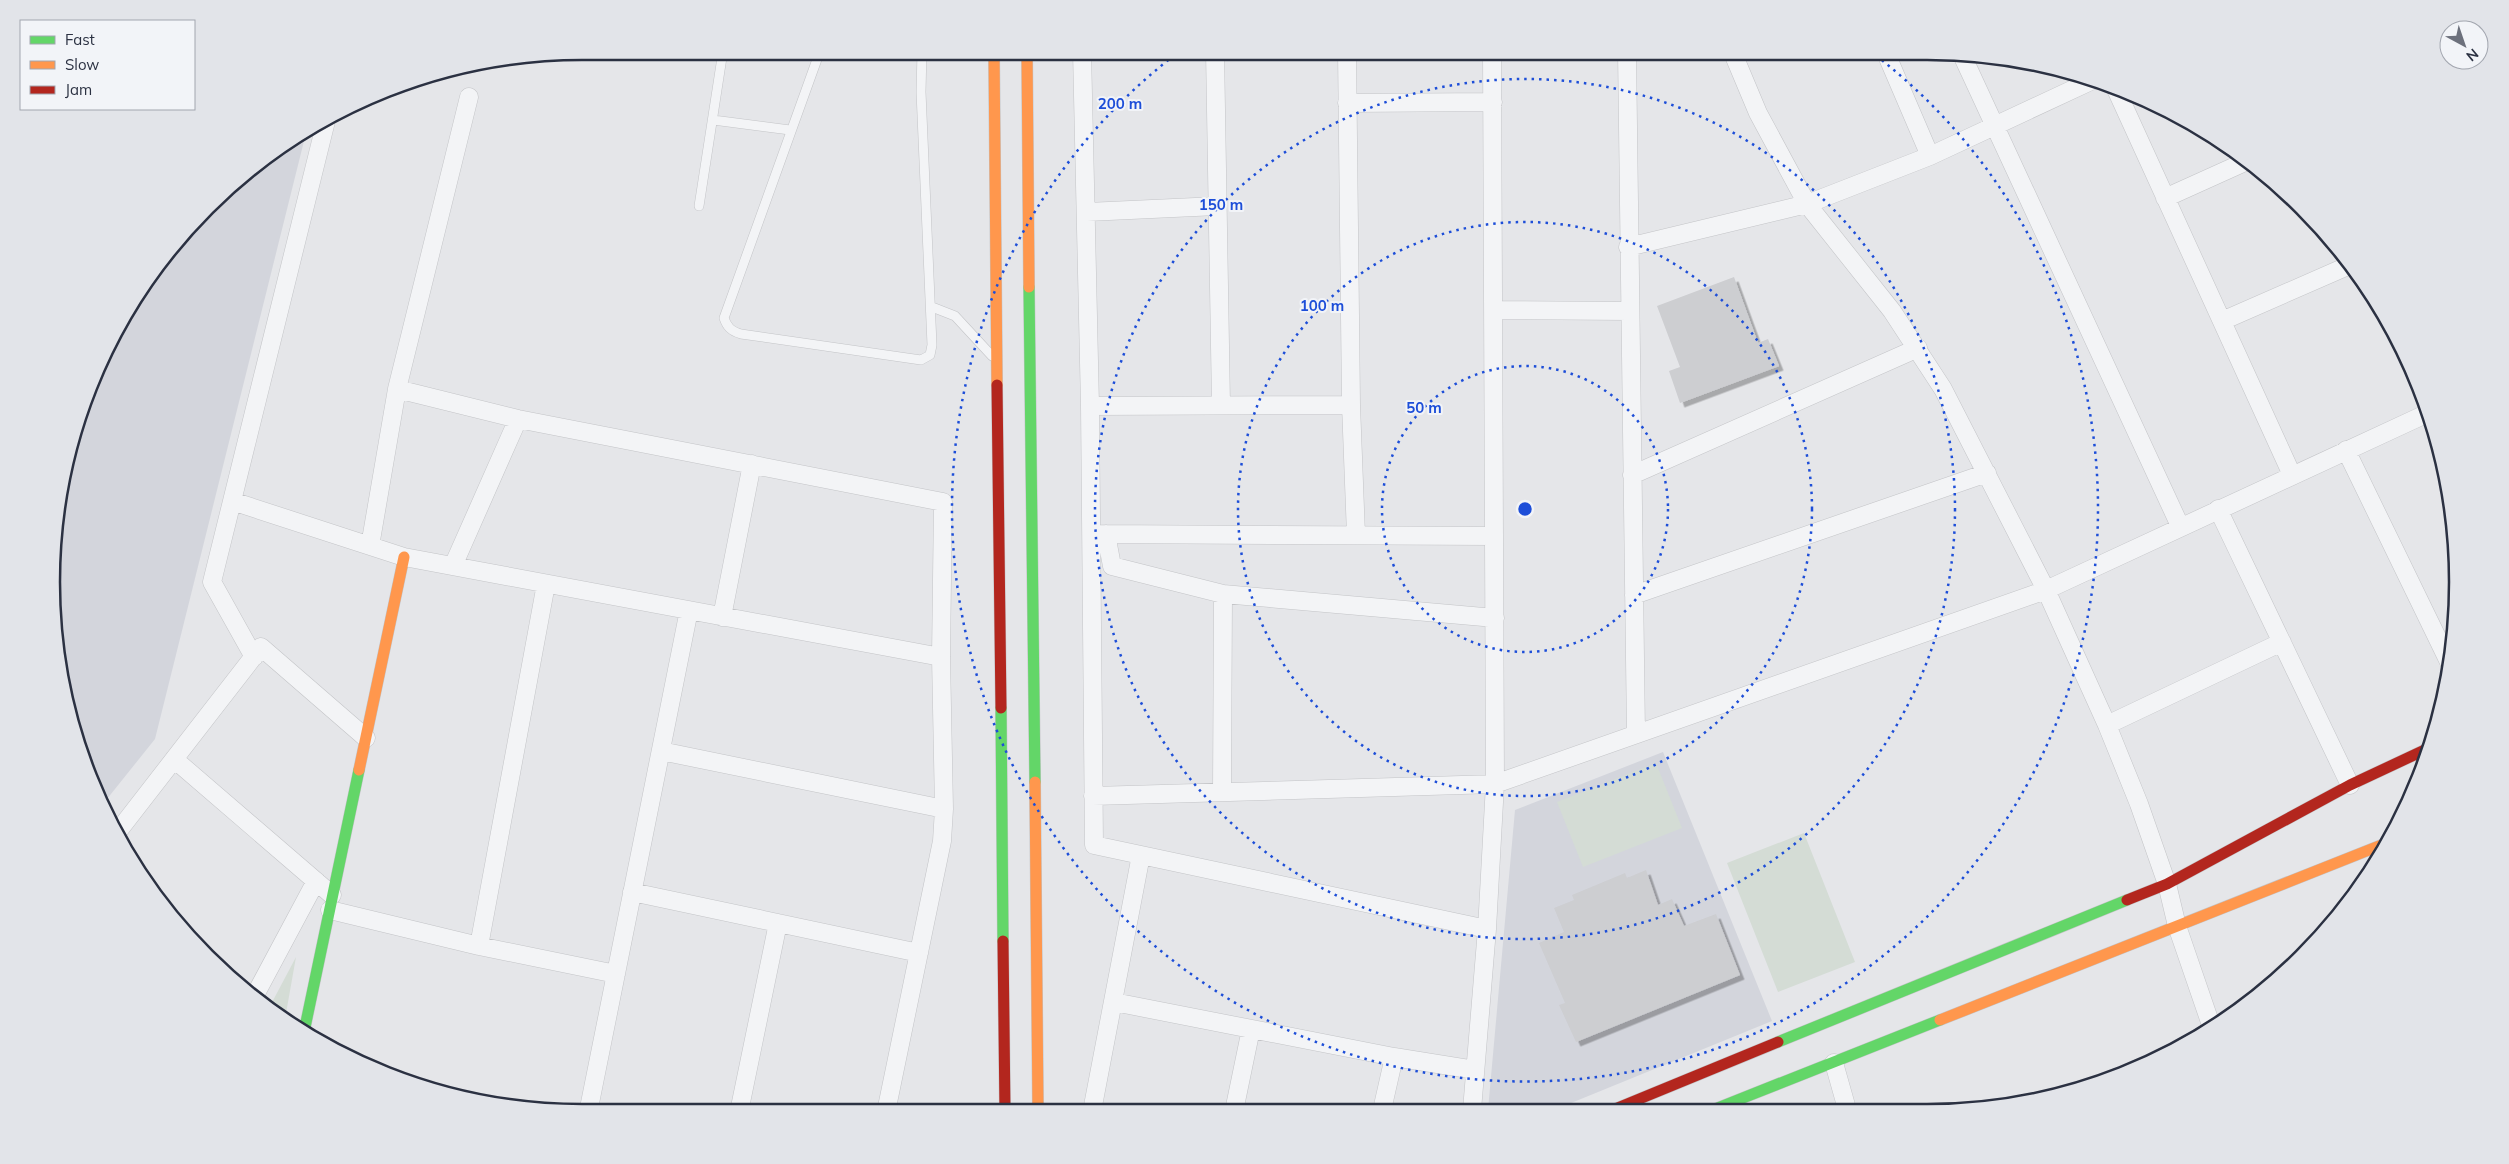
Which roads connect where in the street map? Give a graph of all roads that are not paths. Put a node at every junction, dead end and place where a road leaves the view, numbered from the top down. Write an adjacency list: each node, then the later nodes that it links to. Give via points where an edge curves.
1 (722, 60): 19 (lane)
2 (817, 60): 22 (lane)
3 (922, 60): 32 (lane)
4 (994, 60): 37 (main road)
5 (1027, 60): 105 (main road)
6 (1082, 60): 29 (street)
7 (1215, 60): 28 (street)
8 (1347, 60): 18 (street)
9 (1492, 60): 17 (street)
10 (1627, 60): 30 (street)
11 (1736, 60): 26 (street, via 1758,112)
12 (1889, 60): 23 (street)
13 (1965, 61): 20 (street)
14 (2083, 84): 20 (street)
15 (469, 97): 38 (street)
16 (2119, 97): 25 (street)
17 (1493, 102): 18 (street); 33 (street)
18 (1347, 103): 40 (street)
19 (713, 120): 22 (lane); 27 (lane)
20 (1995, 126): 23 (street); 51 (street)
21 (325, 128): 49 (street)
22 (790, 130): 32 (lane, via 726,308 726,326 741,334 921,360 932,350)
23 (1930, 156): 26 (street)
24 (2241, 165): 25 (street)
25 (2165, 198): 35 (street)
26 (1807, 204): 30 (street); 36 (street)
27 (699, 206)
28 (1217, 206): 29 (street); 39 (street)
29 (1087, 212): 41 (street)
30 (1628, 247): 34 (street)
31 (2344, 268): 35 (street)
32 (932, 307): 37 (lane, via 955,316)
33 (1494, 310): 34 (street); 54 (street)
34 (1629, 311): 47 (street)
35 (2222, 321): 48 (street)
36 (1918, 348): 46 (street); 47 (street)
37 (997, 362): 104 (main road)
38 (396, 390): 43 (street); 55 (street)
39 (1221, 405): 40 (street); 41 (street)
40 (1351, 405): 53 (street)
41 (1090, 406): 52 (street)
42 (2422, 416): 44 (street)
43 (518, 418): 45 (street); 57 (street)
44 (2346, 450): 48 (street); 66 (street)
45 (752, 464): 63 (street); 68 (street, via 943,502)
46 (1987, 473): 59 (street); 61 (street)
47 (1632, 475): 61 (street)
48 (2292, 475): 50 (street)
49 (232, 501): 55 (street); 67 (street, via 212,582)
50 (2218, 509): 51 (street); 65 (street)
51 (2180, 526): 59 (street)
52 (1098, 534): 53 (street); 60 (street, via 1112,566); 78 (street)
53 (1356, 535): 54 (street)
54 (1494, 536): 64 (street)
55 (370, 546): 56 (street)
56 (404, 557): 57 (street); 71 (main road)
57 (453, 566): 58 (street)
58 (546, 584): 62 (street); 90 (street)
59 (2046, 590): 69 (street); 70 (street)
60 (1223, 594): 64 (street); 77 (street)
61 (1634, 595): 70 (street)
62 (689, 610): 63 (street); 72 (street)
63 (722, 617): 68 (street)
64 (1495, 618): 75 (street)
65 (2282, 642): 69 (street); 76 (street)
66 (2445, 653)
67 (254, 657): 71 (street, via 262,647); 74 (street)
68 (941, 657): 79 (street)
69 (2108, 725): 84 (street)
70 (1636, 734): 75 (street)
71 (366, 738): 86 (main road)
72 (661, 751): 79 (street); 85 (street)
73 (2420, 752): 76 (main road)
74 (174, 759): 80 (street); 83 (street)
75 (1495, 784): 77 (street); 89 (street)
76 (2350, 785): 84 (main road)
77 (1222, 792): 78 (street)
78 (1093, 796): 82 (street, via 1094,845)
79 (944, 809): 91 (street, via 942,841)
80 (121, 827)
81 (2377, 847): 88 (main road)
82 (1141, 855): 89 (street); 94 (street)
83 (316, 881): 86 (street); 93 (street)
84 (2167, 884): 88 (street); 110 (main road)
85 (632, 892): 87 (street); 92 (street)
86 (331, 903): 90 (street); 96 (main road)
87 (778, 923): 91 (street); 102 (street)
88 (2177, 926): 95 (street); 99 (main road)
89 (1487, 929): 100 (street)
90 (479, 946): 92 (street)
91 (919, 953): 103 (street)
92 (616, 974): 101 (street)
93 (257, 990)
94 (1114, 1002): 97 (street); 106 (street)
95 (2209, 1021)
96 (306, 1024)
97 (1251, 1029): 98 (street); 107 (street)
98 (1394, 1057): 100 (street); 108 (street)
99 (1834, 1064): 111 (main road); 112 (street)
100 (1475, 1070): 109 (street)
101 (590, 1104)
102 (741, 1104)
103 (888, 1104)
104 (1005, 1104)
105 (1038, 1104)
106 (1093, 1104)
107 (1235, 1104)
108 (1383, 1104)
109 (1472, 1104)
110 (1627, 1104)
111 (1729, 1104)
112 (1846, 1104)

